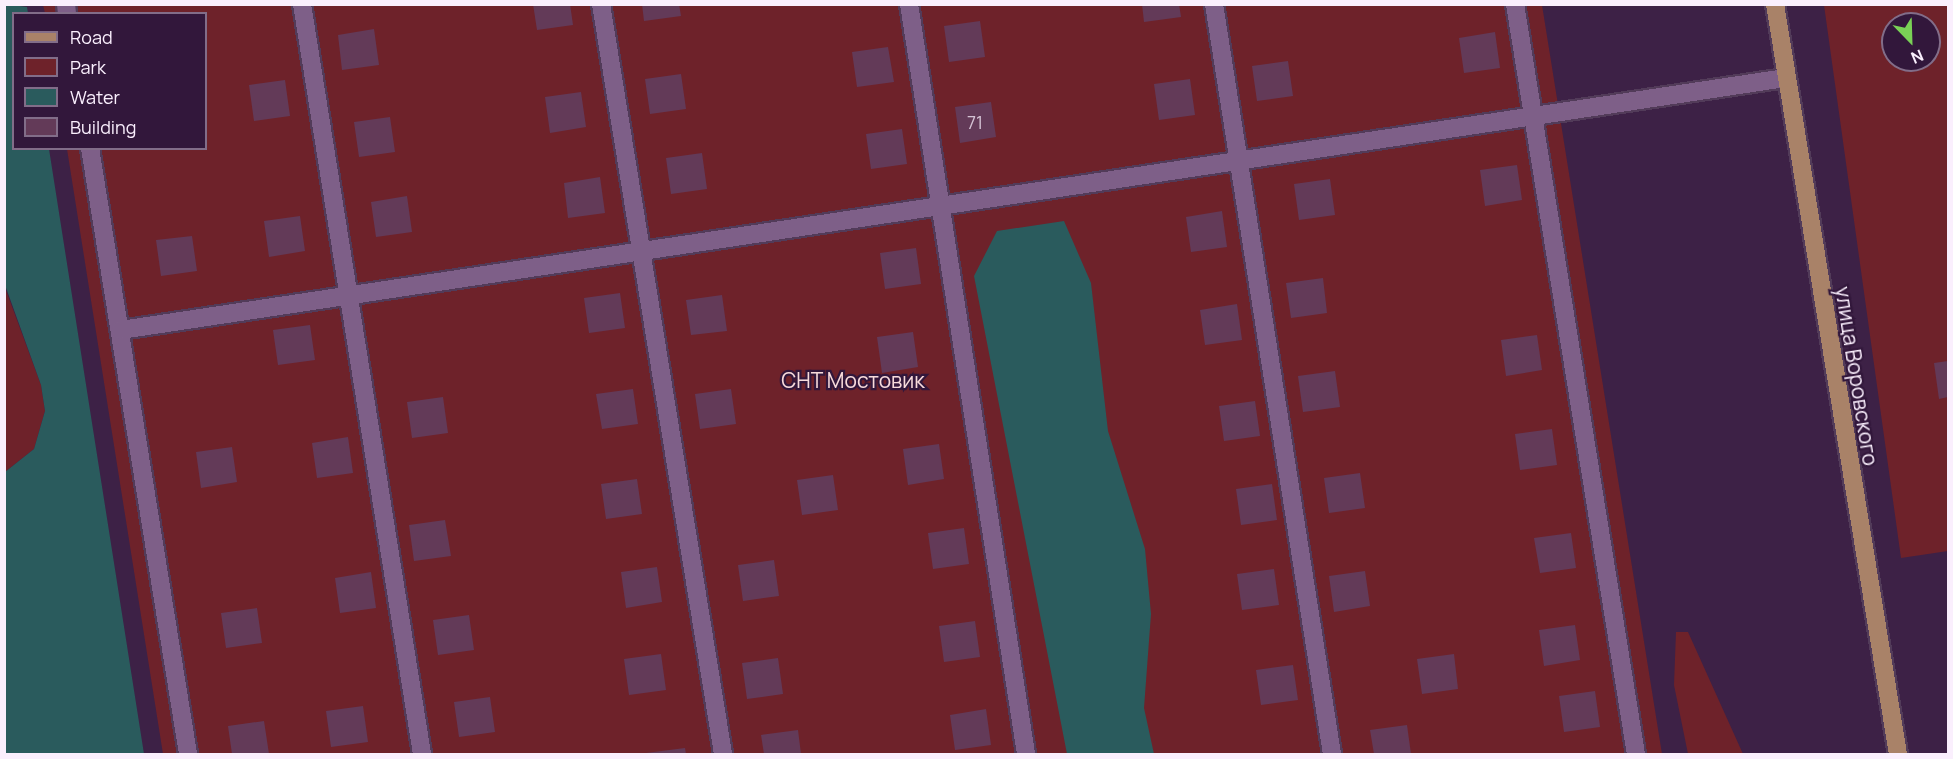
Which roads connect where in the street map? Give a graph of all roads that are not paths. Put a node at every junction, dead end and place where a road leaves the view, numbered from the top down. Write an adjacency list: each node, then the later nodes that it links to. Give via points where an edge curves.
1 (302, 4): 13 (lane)
2 (601, 4): 12 (lane)
3 (909, 4): 11 (lane)
4 (1214, 4): 10 (lane)
5 (1515, 4): 8 (lane)
6 (1775, 4): 7 (main road, улица Воровского)
7 (1785, 78): 8 (lane); 21 (main road, улица Воровского)
8 (1533, 115): 10 (lane); 20 (lane)
9 (90, 150): 14 (lane)
10 (1238, 159): 11 (lane); 19 (lane)
11 (938, 206): 12 (lane); 18 (lane)
12 (643, 250): 13 (lane); 17 (lane)
13 (348, 295): 14 (lane); 16 (lane)
14 (121, 330): 15 (lane)
15 (189, 754)
16 (422, 754)
17 (723, 754)
18 (1026, 754)
19 (1332, 754)
20 (1636, 754)
21 (1898, 754)

